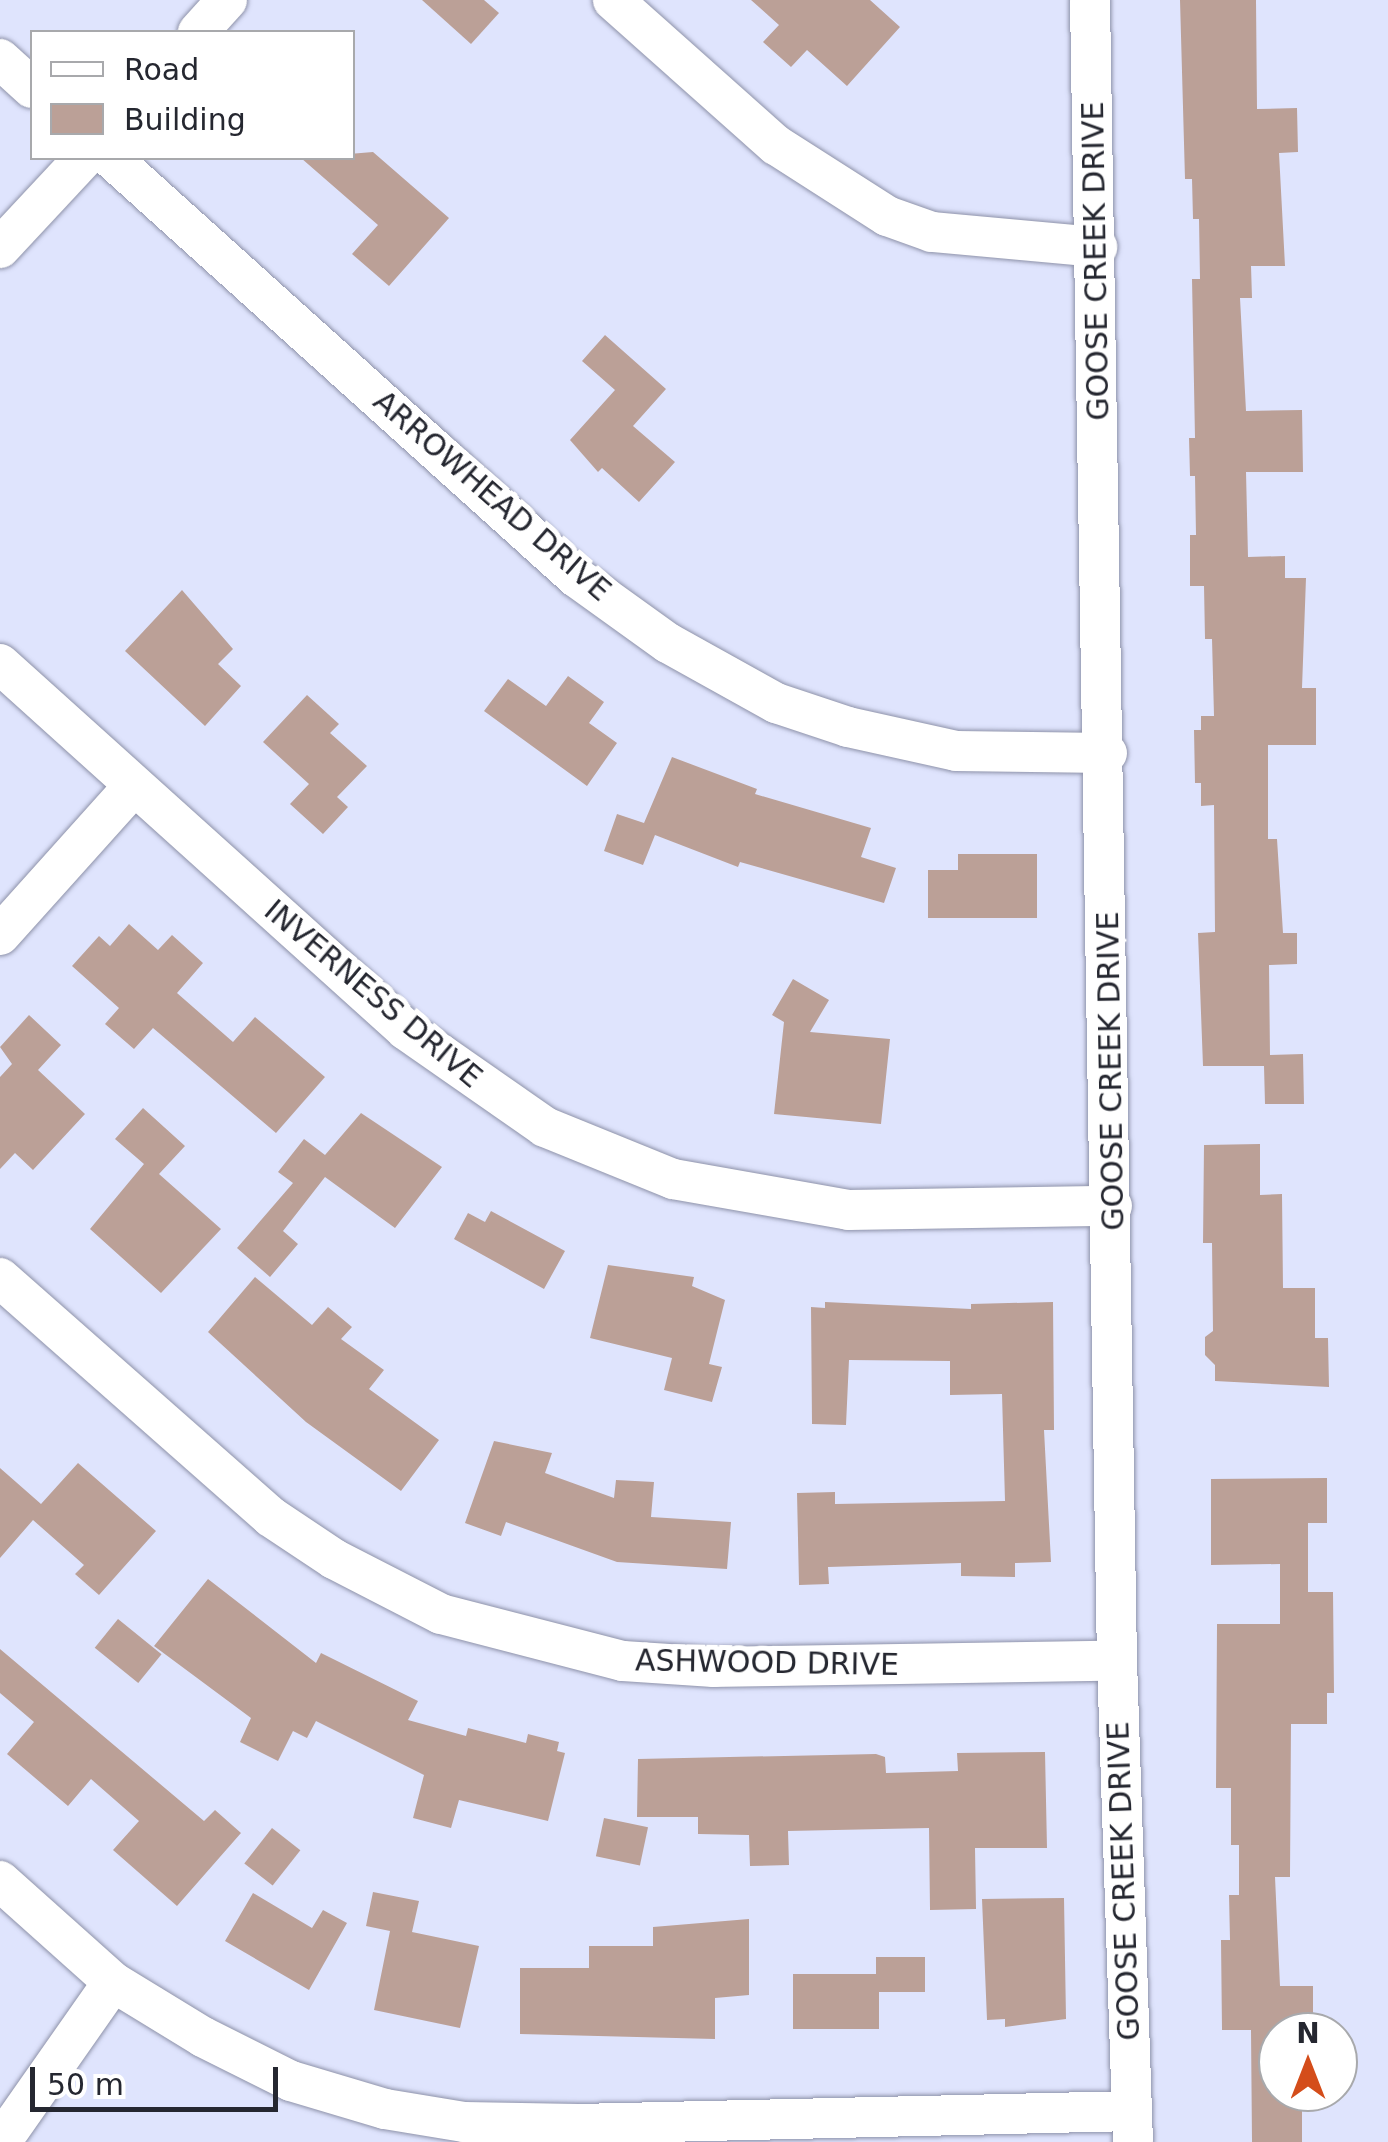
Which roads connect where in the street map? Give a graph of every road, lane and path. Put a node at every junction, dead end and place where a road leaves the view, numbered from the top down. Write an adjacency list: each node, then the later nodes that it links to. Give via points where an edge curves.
1 (227, 0): 4 (street)
2 (613, 0): 9 (street, via 776,145 887,216 932,232)
3 (1090, 0): 9 (street, GOOSE CREEK DRIVE)
4 (200, 30)
5 (0, 59): 6 (street)
6 (30, 86)
7 (82, 160): 10 (street)
8 (113, 160): 12 (street, ARROWHEAD DRIVE, via 576,577 668,643 776,703 848,727 956,751)
9 (1096, 247): 12 (street, GOOSE CREEK DRIVE)
10 (0, 248)
11 (0, 664): 13 (street, INVERNESS DRIVE)
12 (1107, 753): 15 (street, GOOSE CREEK DRIVE)
13 (133, 788): 14 (street); 15 (street, INVERNESS DRIVE, via 406,1030 545,1127 673,1180 848,1210)
14 (0, 935)
15 (1112, 1206): 17 (street, GOOSE CREEK DRIVE)
16 (0, 1278): 17 (street, ASHWOOD DRIVE, via 271,1517 334,1559 441,1614 623,1662)
17 (1117, 1662): 20 (street, GOOSE CREEK DRIVE)
18 (0, 1880): 19 (street)
19 (113, 1982): 20 (street, via 291,2082 385,2110 464,2122); 21 (street)
20 (1132, 2126)
21 (10, 2129)

